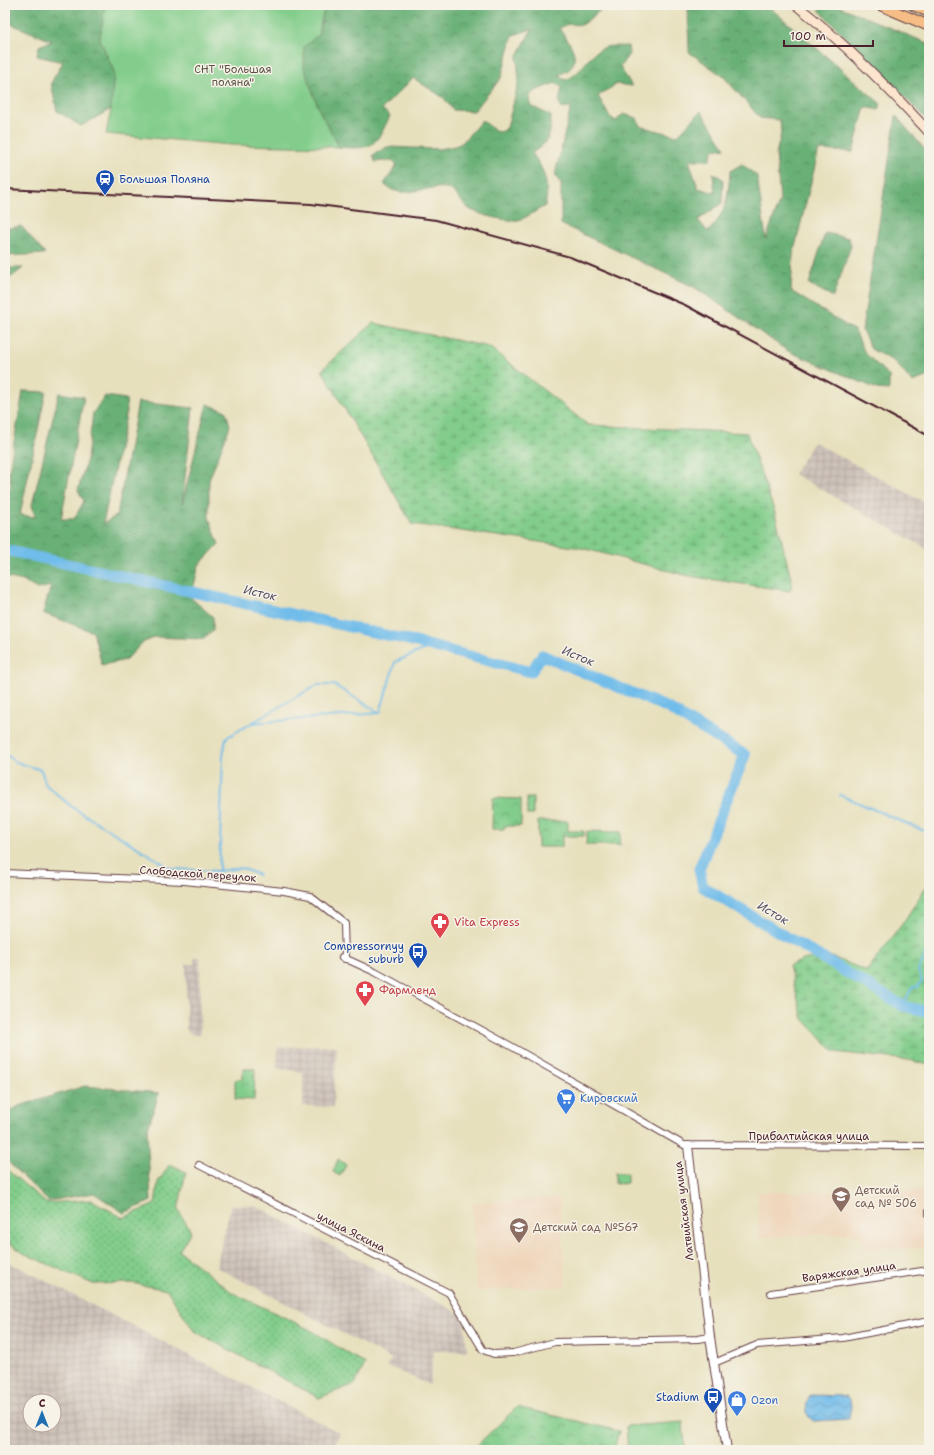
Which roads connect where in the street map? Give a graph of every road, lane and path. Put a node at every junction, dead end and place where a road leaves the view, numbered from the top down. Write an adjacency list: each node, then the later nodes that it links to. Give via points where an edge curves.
1 (796, 5): 6 (main road, via 816,20 876,76)
2 (880, 5): 5 (main road)
3 (913, 5): 4 (main road)
4 (929, 12)
5 (929, 26)
6 (929, 132)
7 (5, 874): 8 (street, Слободской переулок, via 184,881 310,896 344,923)
8 (344, 958): 9 (street, Латвийская улица, via 376,972 648,1126)
9 (688, 1146): 10 (street, Прибалтийская улица); 17 (street, Латвийская улица)
10 (929, 1146)
11 (199, 1165): 17 (street, улица Яскина, via 449,1293 483,1350 494,1354 513,1353 555,1342 698,1339)
12 (929, 1211): 13 (street)
13 (929, 1214)
14 (929, 1270): 15 (street, Варяжская улица)
15 (771, 1293)
16 (929, 1322): 18 (street, via 842,1338 757,1345)
17 (710, 1336): 18 (street, Латвийская улица)
18 (714, 1363): 19 (street, Латвийская улица)
19 (727, 1450)

